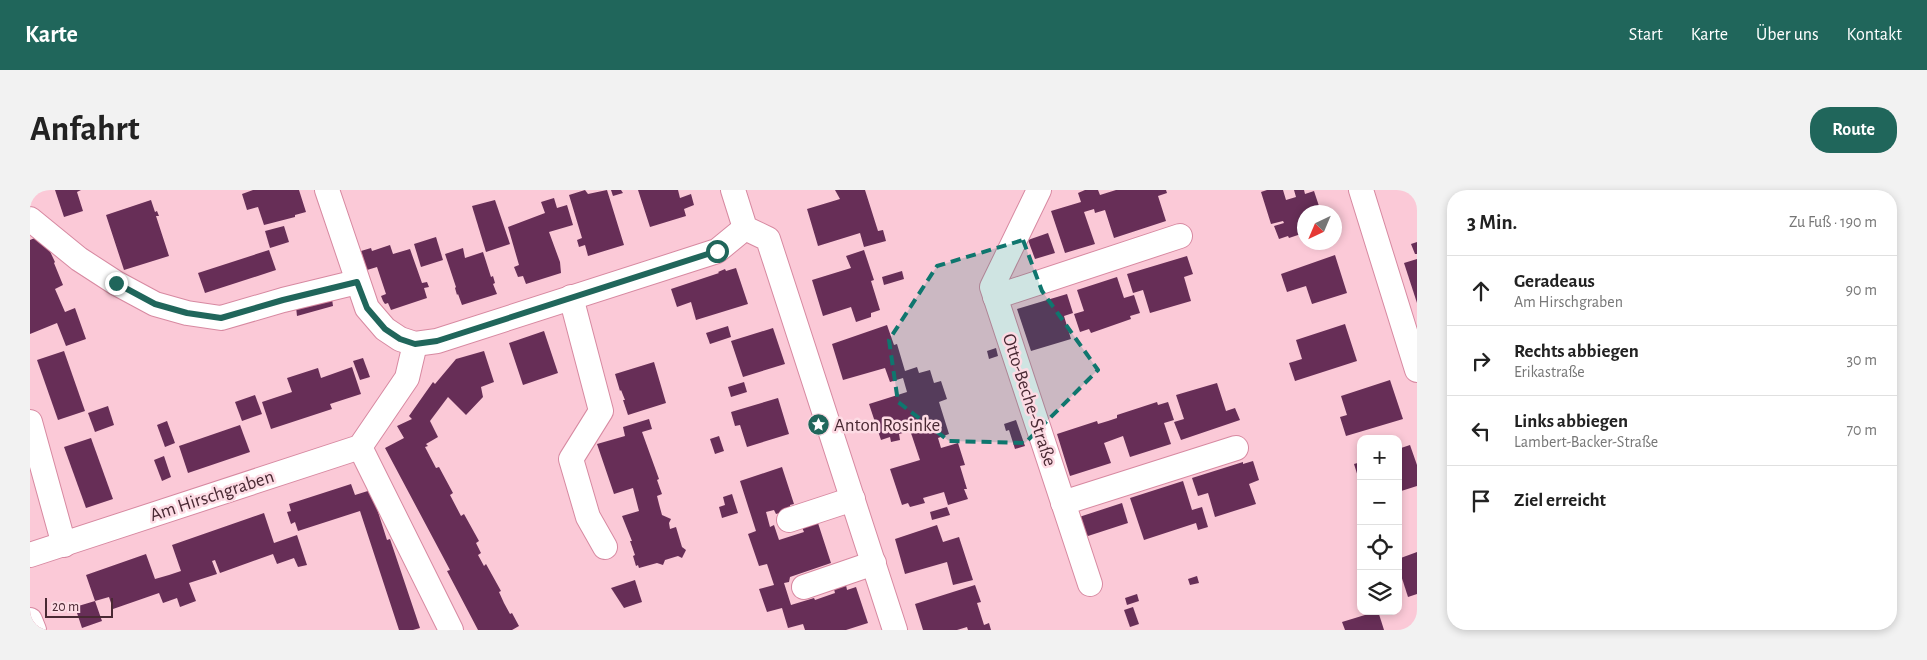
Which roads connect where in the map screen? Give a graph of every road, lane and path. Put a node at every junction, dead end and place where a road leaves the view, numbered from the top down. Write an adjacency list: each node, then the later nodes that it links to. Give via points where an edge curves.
1 (327, 190): 8 (street)
2 (733, 190): 6 (street)
3 (1039, 190): 9 (street, Otto-Beche-Straße, via 992,287)
4 (1361, 190): 11 (street)
5 (30, 219): 8 (street, via 79,259 116,283 155,304 187,313 221,318)
6 (744, 228): 10 (street, via 717,251); 17 (street, via 768,239)
7 (1180, 236): 9 (street)
8 (357, 282): 12 (street, via 367,308 385,329)
9 (995, 297): 18 (street, Otto-Beche-Straße)
10 (571, 298): 12 (street, via 437,341); 21 (street, via 601,411 571,459 588,517)
11 (1410, 323): 13 (street)
12 (415, 344): 15 (street, via 407,378)
13 (1417, 370)
14 (30, 422): 20 (street)
15 (360, 448): 20 (street, Am Hirschgraben); 28 (street)
16 (1236, 448): 18 (street)
17 (852, 499): 19 (street); 23 (street)
18 (1063, 503): 24 (street, Otto-Beche-Straße)
19 (789, 520)
20 (64, 545): 22 (street, Am Hirschgraben)
21 (605, 547)
22 (30, 556)
23 (874, 563): 25 (street); 29 (street)
24 (1090, 584)
25 (804, 587)
26 (30, 620): 27 (street)
27 (34, 630)
28 (451, 630)
29 (895, 630)

